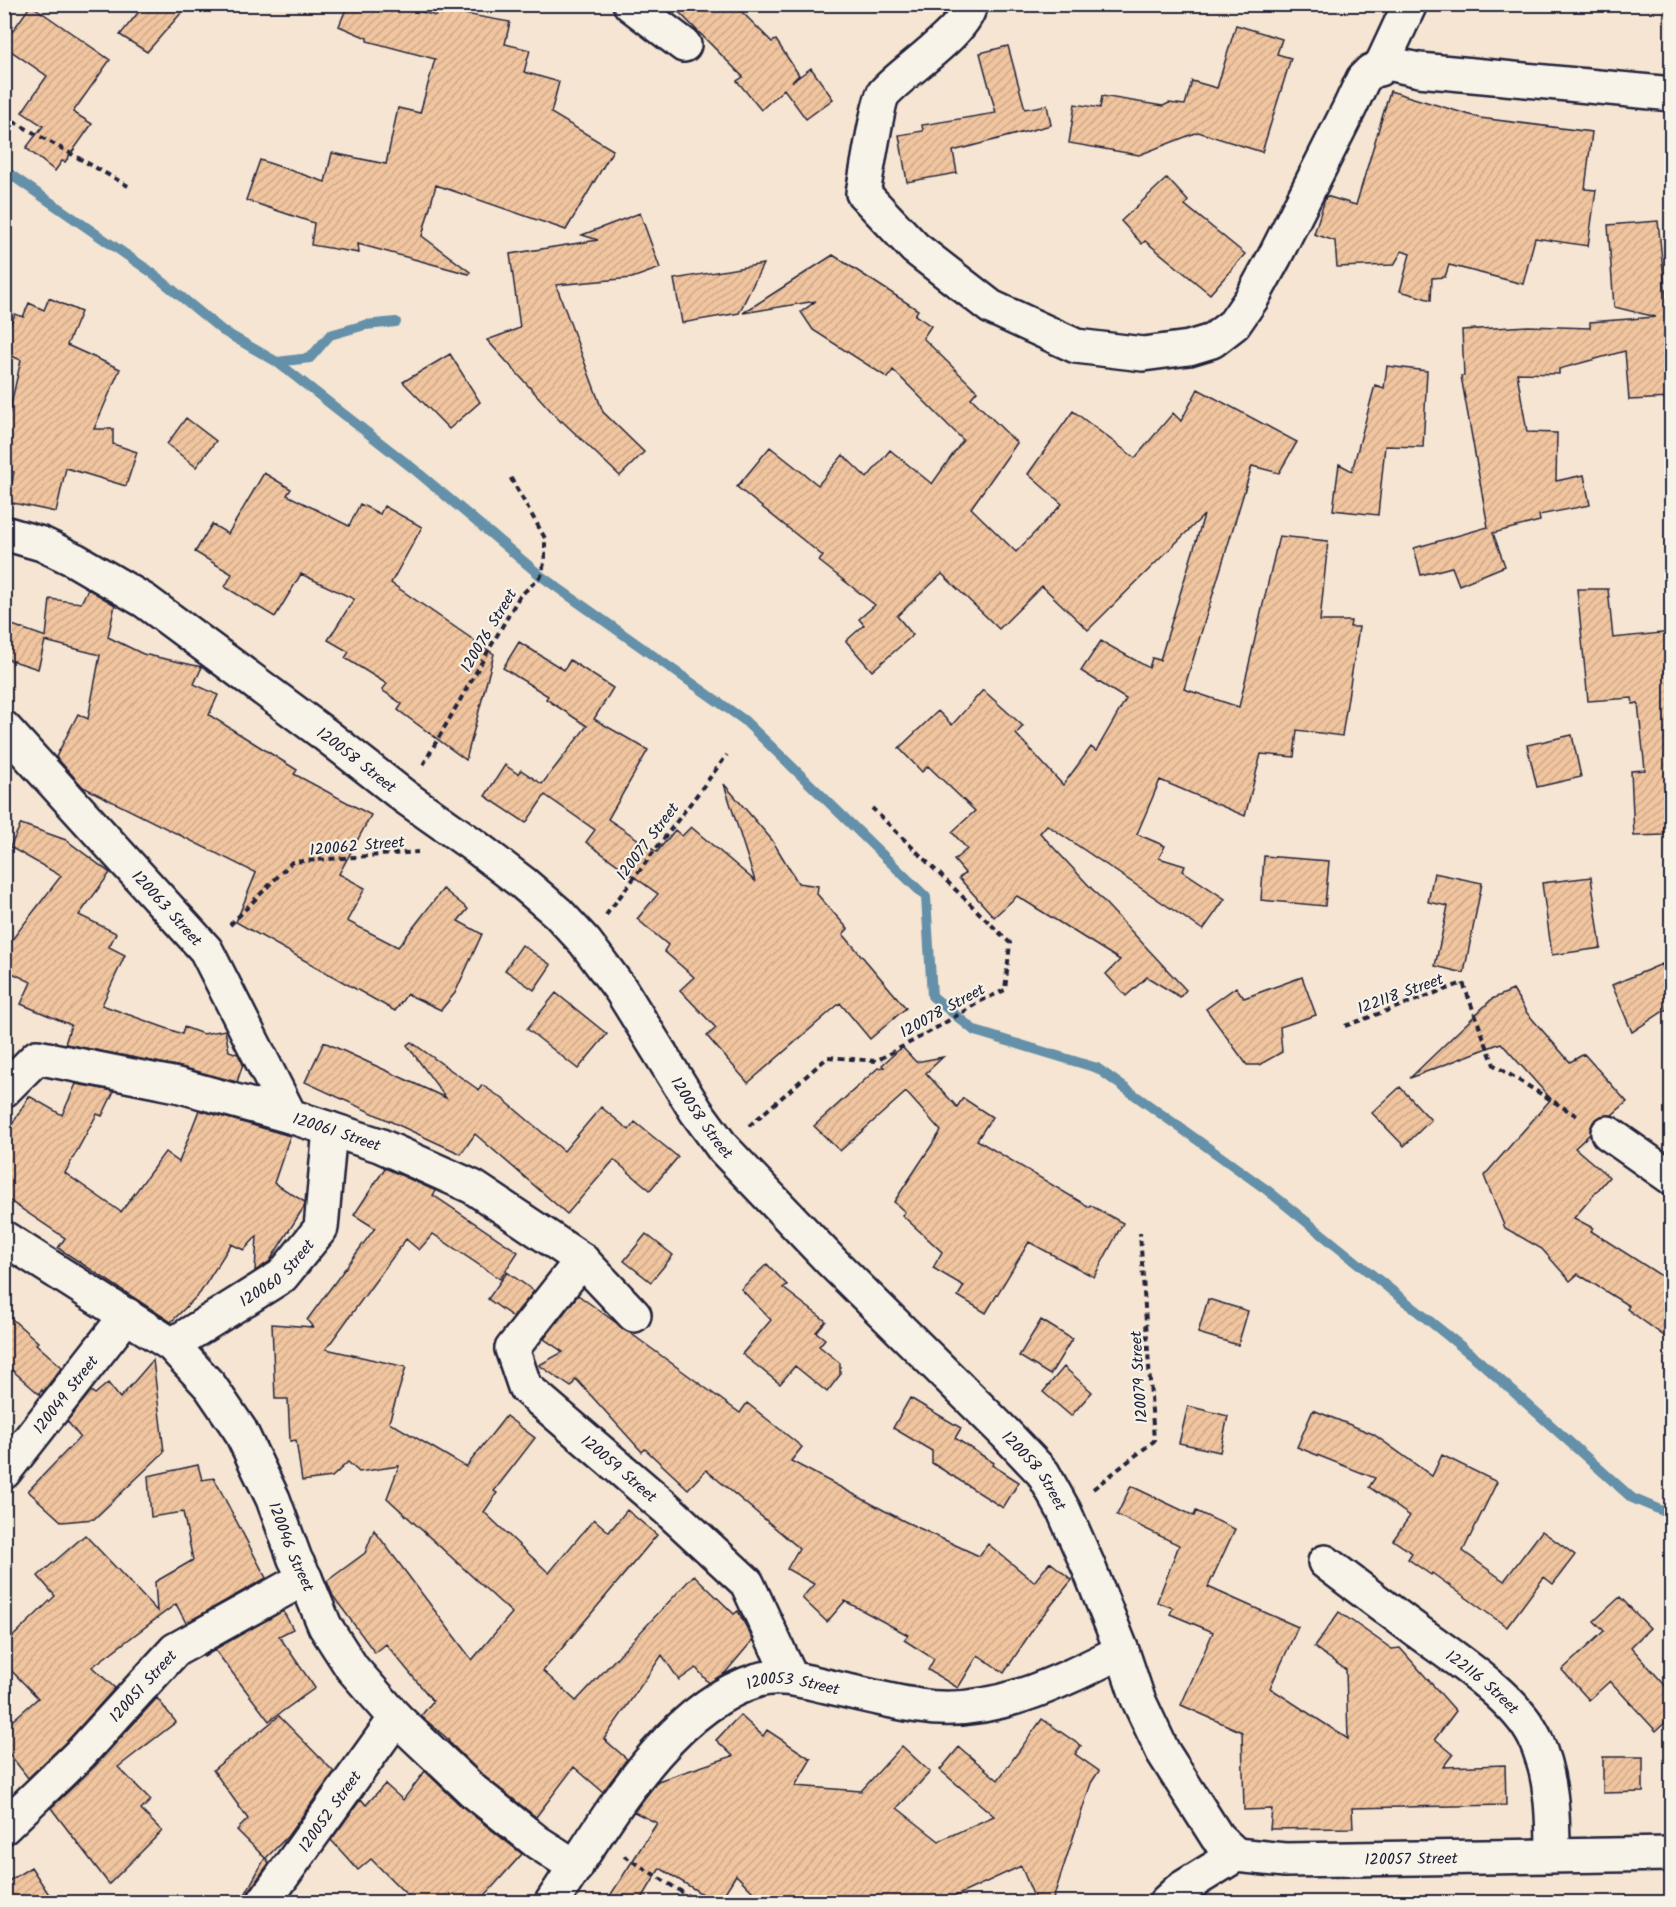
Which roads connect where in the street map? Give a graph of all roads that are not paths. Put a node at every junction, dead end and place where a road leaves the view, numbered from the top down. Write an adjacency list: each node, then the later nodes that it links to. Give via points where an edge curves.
1 (630, 4): 4 (street)
2 (970, 4): 5 (street, via 960,24 882,95 863,193 915,248 991,307 1076,346 1143,354 1189,348 1212,341 1234,324 1275,256 1362,79)
3 (1410, 4): 5 (street)
4 (684, 45)
5 (1383, 62): 6 (street, via 1419,70)
6 (1671, 94)
7 (4, 533): 22 (street, 120058 Street, via 42,544 75,560 145,602 558,913 621,990 723,1148 1043,1473 1064,1511)
8 (4, 728): 10 (street, 120063 Street, via 206,950)
9 (4, 1090): 10 (street, 120061 Street, via 38,1057 177,1085)
10 (290, 1116): 11 (street, 120061 Street)
11 (330, 1129): 15 (street, 120061 Street, via 379,1145 473,1187); 18 (street, 120060 Street, via 321,1228 282,1276)
12 (1608, 1133): 13 (street)
13 (1671, 1178)
14 (4, 1238): 16 (street, 120046 Street)
15 (582, 1260): 17 (street, 120061 Street); 23 (street, 120059 Street, via 512,1349 525,1387 747,1583)
16 (127, 1315): 18 (street, 120046 Street); 19 (street, 120049 Street)
17 (634, 1315)
18 (172, 1346): 21 (street, 120046 Street, via 210,1386 240,1430)
19 (4, 1472)
20 (1325, 1562): 28 (street, 122116 Street, via 1472,1671 1515,1709 1534,1736 1545,1767 1552,1796)
21 (305, 1578): 24 (street, 120046 Street, via 325,1626 352,1668); 25 (street, 120051 Street, via 175,1650 81,1753)
22 (1122, 1651): 23 (street, 120053 Street, via 1041,1689 977,1706 921,1706); 27 (street, 120058 Street, via 1138,1700 1163,1752 1217,1837)
23 (791, 1678): 29 (street, 120053 Street, via 750,1683 716,1701 678,1730 640,1771)
24 (396, 1718): 29 (street, 120046 Street, via 472,1790 537,1842); 30 (street, 120052 Street)
25 (4, 1827)
26 (1671, 1854): 28 (street, 120057 Street)
27 (1236, 1855): 28 (street, 120057 Street, via 1285,1860); 32 (street)
28 (1553, 1855)
29 (576, 1867): 31 (street, 120053 Street)
30 (264, 1902)
31 (552, 1902)
32 (1166, 1902)

